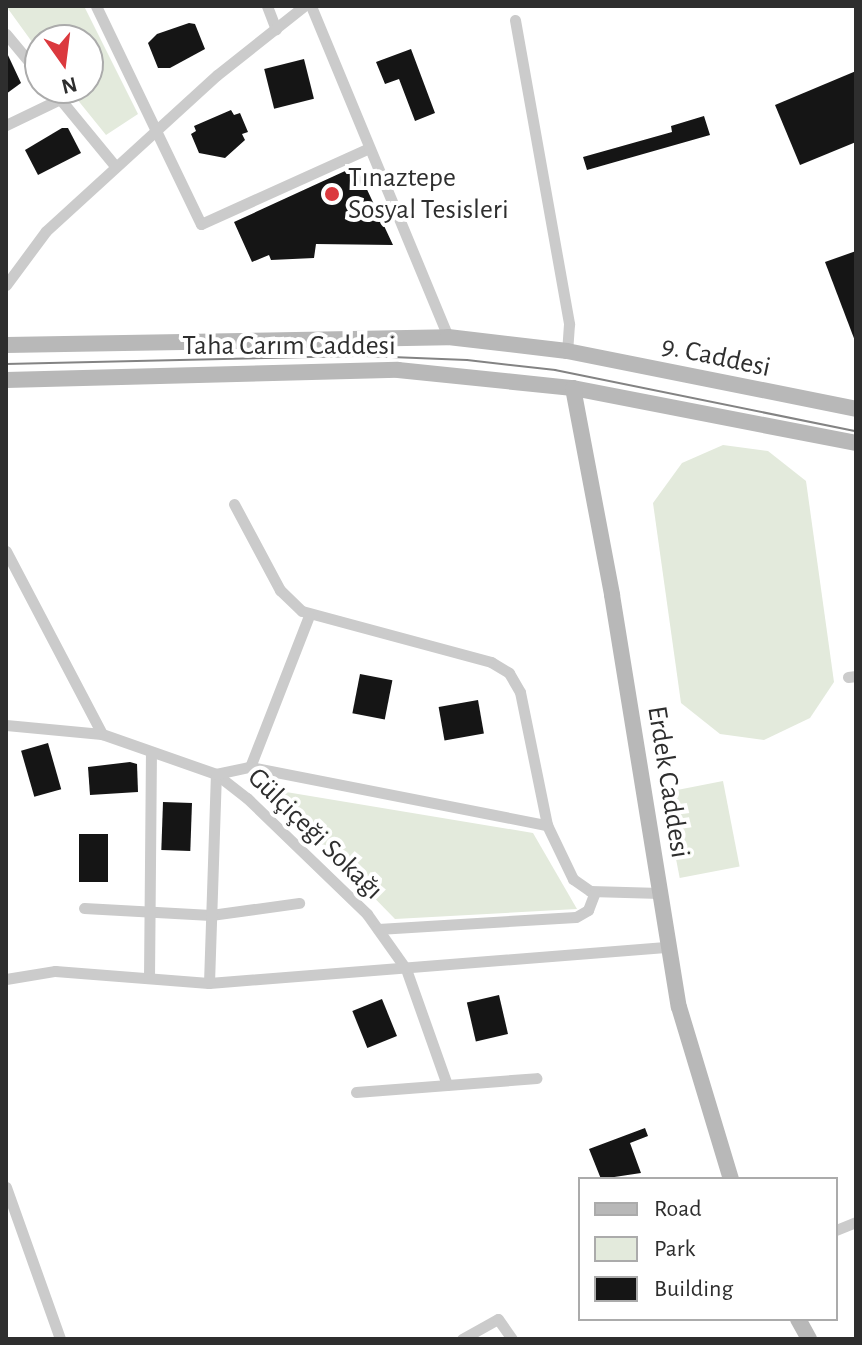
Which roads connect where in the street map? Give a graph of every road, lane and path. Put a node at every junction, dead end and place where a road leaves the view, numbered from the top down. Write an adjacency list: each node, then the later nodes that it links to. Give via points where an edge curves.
1 (96, 6): 12 (street)
2 (267, 6): 6 (street)
3 (304, 6): 6 (street)
4 (311, 6): 13 (street)
5 (515, 20): 18 (street, via 569,324)
6 (276, 29): 12 (street)
7 (6, 34): 8 (street)
8 (24, 56)
9 (50, 104): 11 (street)
10 (64, 104): 14 (street)
11 (6, 125)
12 (158, 131): 13 (street, via 201,224); 14 (street)
13 (369, 148): 16 (street)
14 (116, 167): 15 (street, via 46,231)
15 (6, 285)
16 (448, 337): 17 (main road, Taha Carım Caddesi); 18 (main road, Taha Carım Caddesi)
17 (6, 345)
18 (567, 351): 21 (main road, 9. Caddesi)
19 (6, 380): 20 (main road, Taha Carım Caddesi, via 398,370)
20 (573, 388): 22 (main road); 33 (main road, Erdek Caddesi)
21 (856, 409)
22 (856, 443)
23 (234, 504): 25 (street, via 280,590)
24 (6, 551): 27 (street)
25 (309, 616): 29 (street); 31 (street, via 503,668 520,692)
26 (6, 725): 27 (street, Gülçiçeği Sokağı)
27 (102, 734): 28 (street, Gülçiçeği Sokağı)
28 (151, 752): 30 (street, Gülçiçeği Sokağı); 36 (street)
29 (250, 767): 30 (street); 31 (street)
30 (216, 774): 37 (street); 38 (street, Gülçiçeği Sokağı)
31 (547, 825): 32 (street, via 573,879)
32 (595, 892): 33 (street); 38 (street, via 588,910 576,917)
33 (660, 893): 39 (main road, Erdek Caddesi)
34 (299, 903): 37 (street)
35 (84, 908): 36 (street)
36 (148, 912): 37 (street); 41 (street)
37 (211, 915): 43 (street)
38 (378, 929): 40 (street, Gülçiçeği Sokağı)
39 (669, 947): 40 (street); 47 (main road, Erdek Caddesi, via 692,1062)
40 (406, 969): 43 (street); 45 (street, Gülçiçeği Sokağı)
41 (149, 978): 42 (street, via 55,971); 43 (street)
42 (6, 979)
43 (209, 983)
44 (536, 1078): 45 (street)
45 (447, 1085): 46 (street)
46 (356, 1092)
47 (730, 1177)
48 (6, 1187): 50 (street)
49 (799, 1321): 53 (main road)
50 (60, 1339)
51 (462, 1339): 52 (street, via 498,1319)
52 (512, 1339)
53 (809, 1339)

